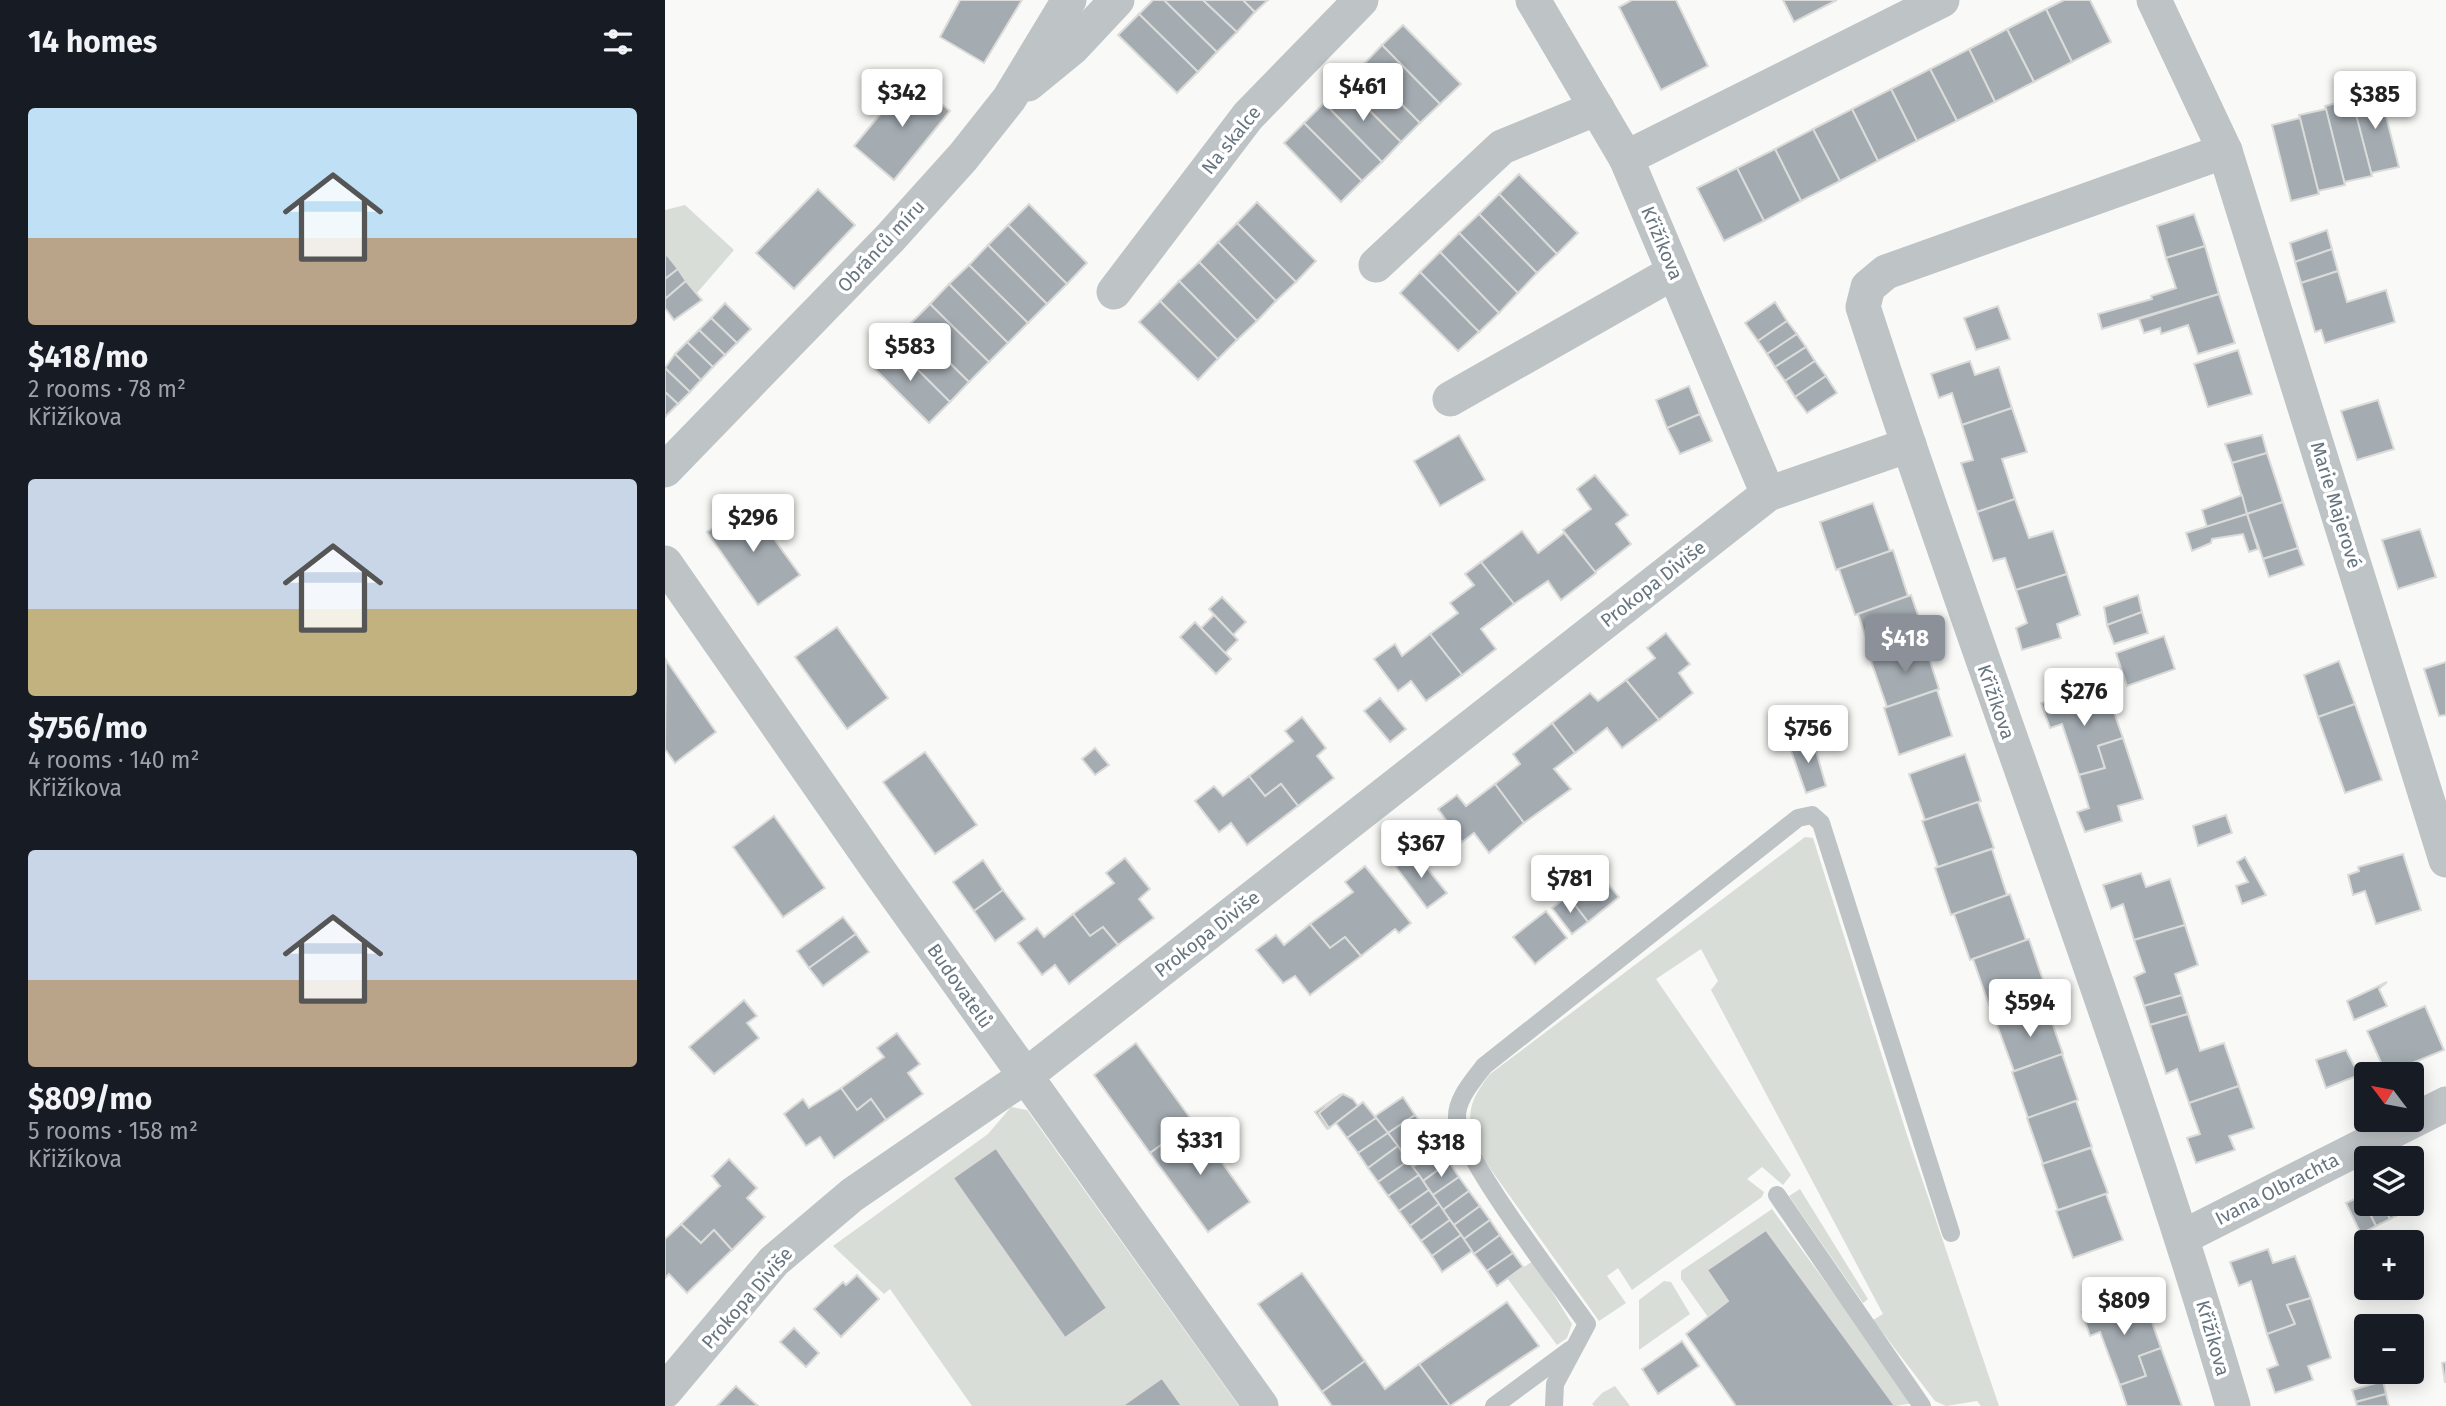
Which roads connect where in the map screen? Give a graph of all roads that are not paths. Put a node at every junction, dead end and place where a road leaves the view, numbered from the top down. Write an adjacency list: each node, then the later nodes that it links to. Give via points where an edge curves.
1 (1069, 0): 7 (street, Obránců míru)
2 (1117, 0): 7 (street, via 1072,48)
3 (1361, 0): 13 (street, Na skalce, via 1248,116)
4 (1533, 0): 8 (street, Křižíkova)
5 (1942, 0): 10 (street)
6 (2154, 0): 9 (street, Marie Majerové)
7 (1009, 99): 16 (street, Obránců míru, via 890,238)
8 (1597, 108): 10 (street, Křižíkova); 11 (street, via 1502,147)
9 (2225, 150): 15 (street, Křižíkova, via 1886,272 1868,287 1863,307); 19 (street, Marie Majerové)
10 (1626, 158): 12 (street, Křižíkova)
11 (1376, 265)
12 (1674, 272): 14 (street); 17 (street, Křižíkova)
13 (1114, 292)
14 (1450, 399)
15 (1909, 445): 17 (street); 24 (street, Křižíkova)
16 (665, 470)
17 (1767, 494): 20 (street, Prokopa Diviše)
18 (665, 563): 20 (street, Budovatelů)
19 (2446, 860)
20 (1024, 1077): 26 (street, Prokopa Diviše, via 852,1195 774,1261); 27 (street, Budovatelů)
21 (2446, 1104): 24 (street, Ivana Olbrachta)
22 (1777, 1195): 30 (lane)
23 (1951, 1233): 25 (lane, via 1821,823 1812,815 1798,818 1484,1066 1462,1098 1457,1117 1470,1156 1587,1324)
24 (2183, 1237): 31 (street, Křižíkova)
25 (1573, 1348): 28 (lane); 29 (lane, via 1555,1384)
26 (665, 1391)
27 (1261, 1406)
28 (1494, 1406)
29 (1555, 1406)
30 (1922, 1406)
31 (2233, 1406)

